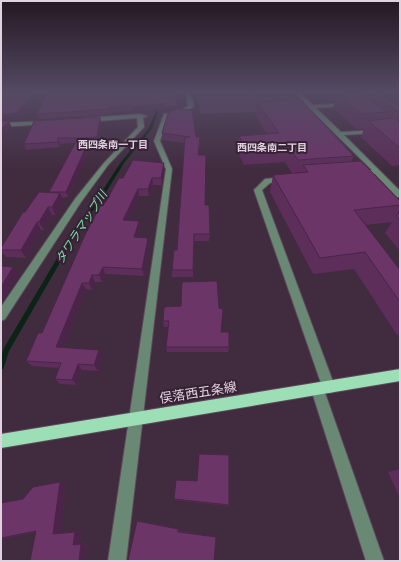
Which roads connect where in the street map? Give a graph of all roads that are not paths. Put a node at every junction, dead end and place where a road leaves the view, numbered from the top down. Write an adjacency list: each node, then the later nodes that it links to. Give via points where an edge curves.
1 (106, 118): 5 (street)
2 (142, 118): 14 (street, via 141,127 106,164 78,201)
3 (165, 118): 17 (street, via 157,142 169,169)
4 (323, 118): 9 (street)
5 (78, 120)
6 (55, 122): 7 (street)
7 (1, 125)
8 (382, 131): 9 (street)
9 (340, 134): 10 (street)
10 (377, 172): 11 (street); 13 (street)
11 (346, 175)
12 (291, 179): 16 (street, via 268,181 258,190)
13 (400, 195)
14 (1, 316)
15 (400, 375): 16 (main road, 俣落西五条線)
16 (323, 388): 17 (main road, 俣落西五条線); 20 (street)
17 (137, 418): 18 (main road, 俣落西五条線); 19 (street)
18 (7, 440)
19 (117, 561)
20 (376, 561)

